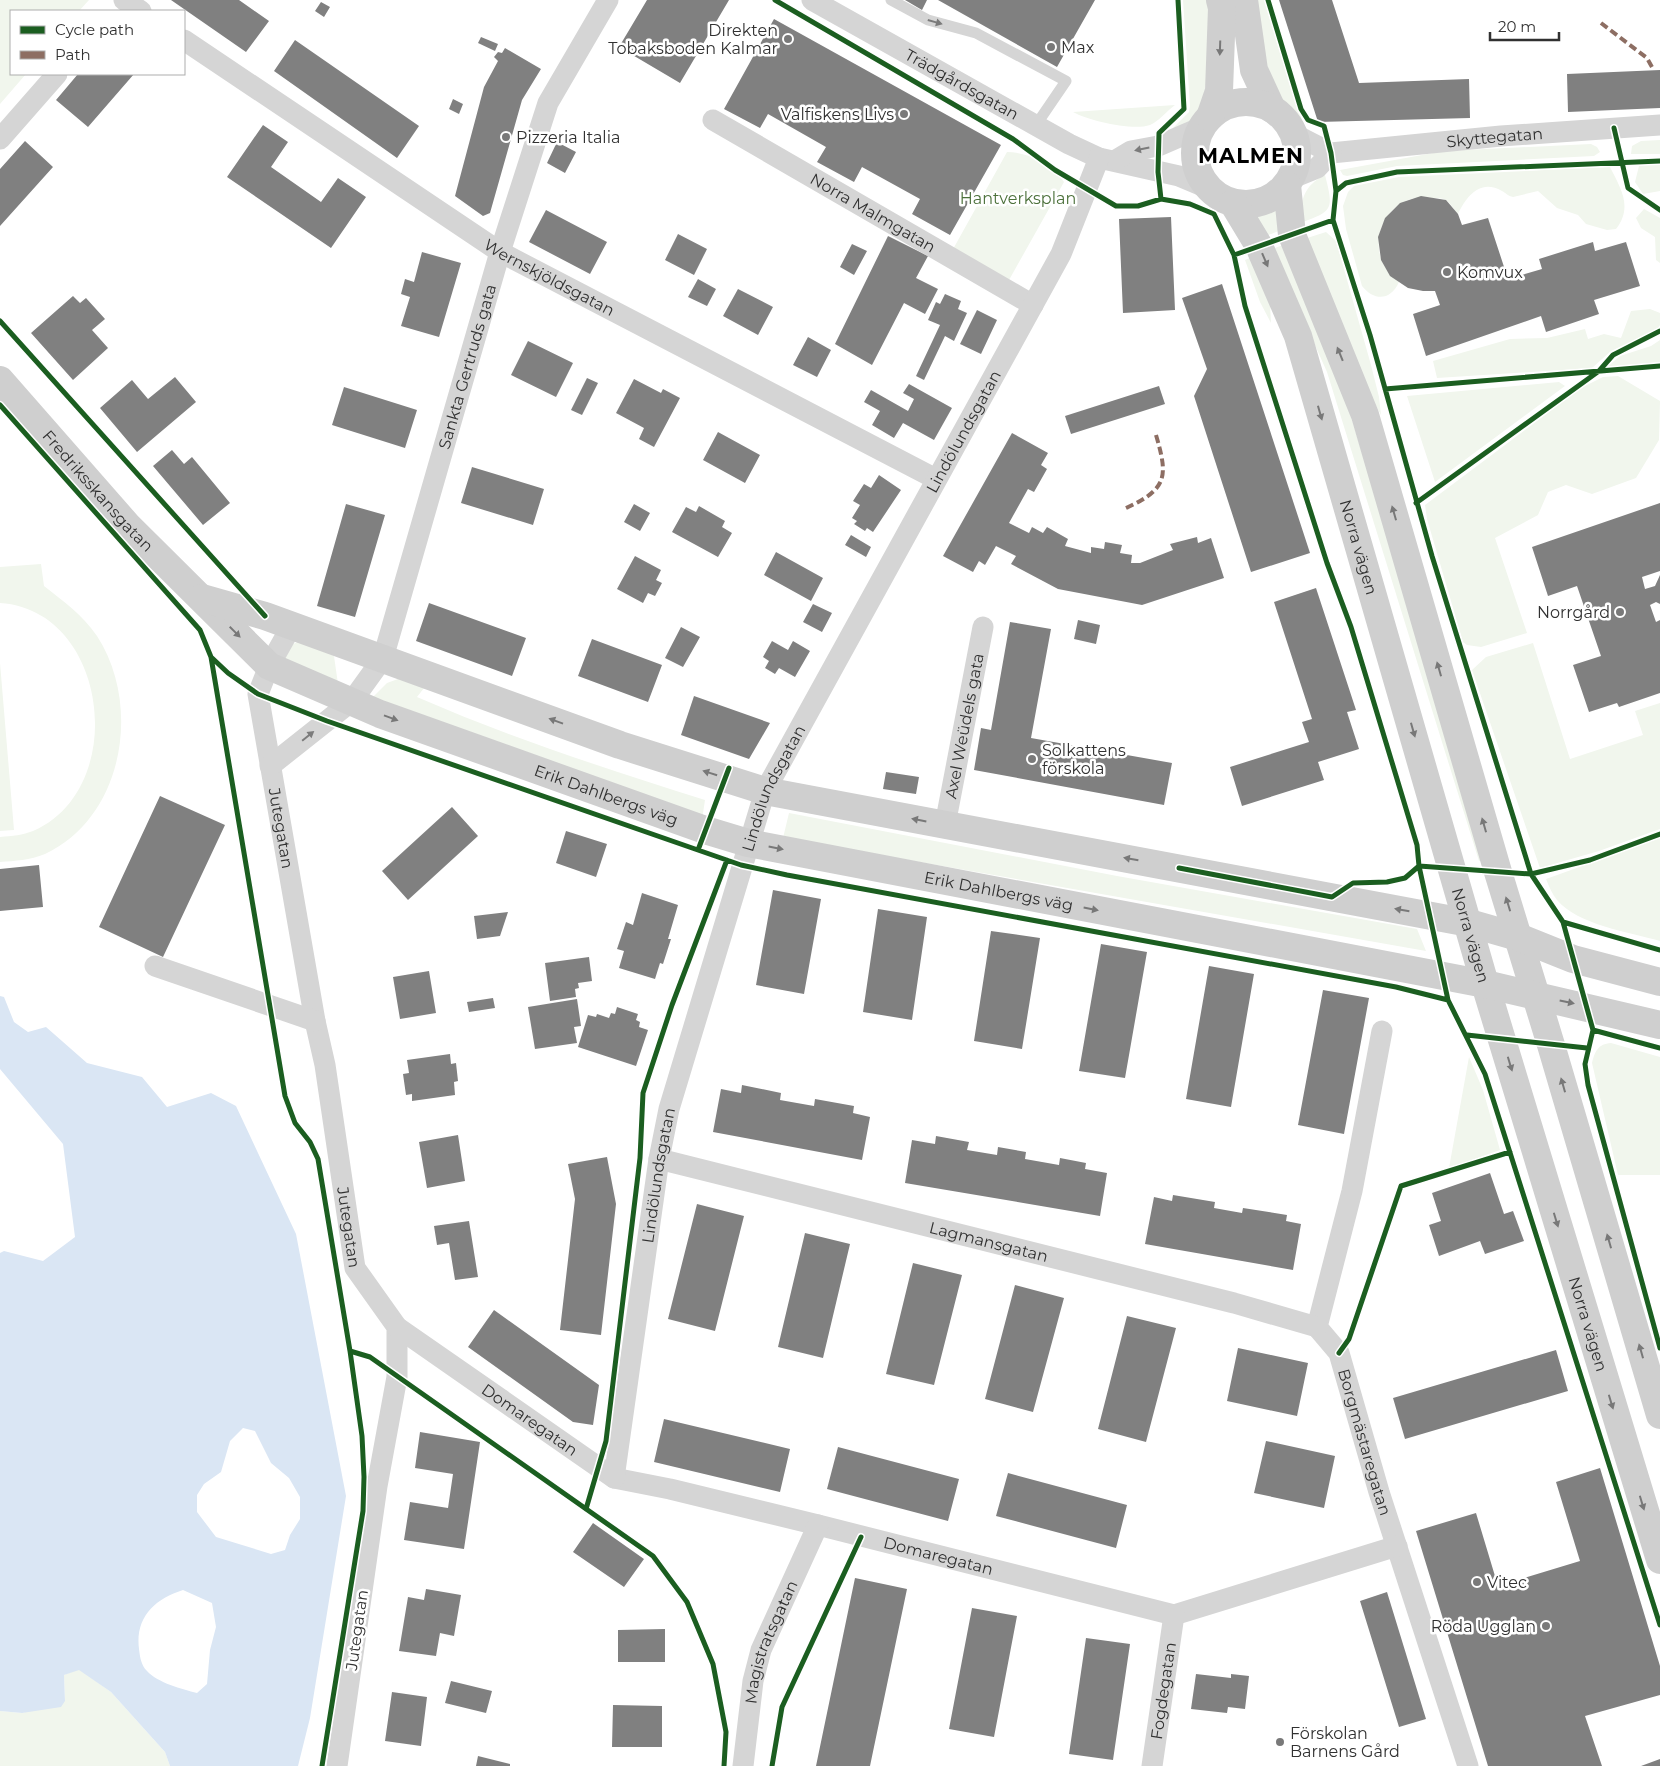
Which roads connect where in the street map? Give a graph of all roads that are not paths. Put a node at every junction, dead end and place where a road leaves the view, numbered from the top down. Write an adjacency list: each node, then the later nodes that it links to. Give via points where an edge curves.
1 (123, 0): 7 (street); 8 (street)
2 (608, 0): 23 (street, Sankta Gertruds gata, via 548,103)
3 (812, 0): 14 (street, Trädgårdsgatan)
4 (891, 0): 14 (lane, one-way to 14, via 928,20 976,33 1066,81)
5 (1220, 0): 13 (main road, Norra vägen, one-way to 13, via 1218,91)
6 (1244, 0): 11 (main road, via 1254,70)
7 (113, 10)
8 (139, 10)
9 (185, 41): 23 (street, Wernskjöldsgatan)
10 (56, 75): 17 (street)
11 (1272, 109): 13 (main road, via 1246,102 1227,106); 16 (main road)
12 (713, 120): 24 (street, Norra Malmgatan)
13 (1206, 122): 19 (street, one-way to 19, via 1158,146); 21 (main road, Norra vägen, via 1197,140 1196,166)
14 (1036, 125): 19 (street, Trädgårdsgatan)
15 (1660, 125): 18 (street, Skyttegatan, via 1500,136)
16 (1294, 134): 18 (street); 20 (main road, via 1297,154)
17 (0, 139)
18 (1331, 153): 20 (street, via 1317,168)
19 (1107, 159): 21 (street, Trädgårdsgatan, via 1179,176); 24 (street, Lindölundsgatan)
20 (1289, 182): 22 (main road, via 1272,198 1259,203); 38 (main road, one-way to 20, via 1365,415 1292,235)
21 (1210, 189): 22 (main road, Norra vägen)
22 (1233, 203): 37 (main road, Norra vägen, one-way to 37, via 1259,246 1298,336)
23 (500, 252): 26 (street, Wernskjöldsgatan); 30 (street, Sankta Gertruds gata)
24 (1033, 305): 26 (street, Lindölundsgatan)
25 (0, 380): 27 (main road, Fredriksskansgatan, via 128,526)
26 (936, 479): 34 (street, Lindölundsgatan)
27 (200, 598): 28 (main road); 31 (main road, Erik Dahlbergs väg, one-way to 31)
28 (292, 626): 30 (main road); 31 (street)
29 (983, 627): 35 (street, Axel Weüdels gata)
30 (383, 658): 32 (street); 34 (main road, one-way to 30, via 620,744)
31 (269, 666): 32 (main road, Erik Dahlbergs väg); 33 (street, Jutegatan, via 258,694)
32 (352, 701): 33 (street, Jutegatan, one-way to 32); 36 (main road, Erik Dahlbergs väg, one-way to 36, via 408,724)
33 (270, 766): 43 (street, Jutegatan)
34 (765, 791): 35 (main road, one-way to 34); 36 (street, Lindölundsgatan)
35 (945, 825): 37 (main road, one-way to 35)
36 (748, 843): 41 (main road, Erik Dahlbergs väg, one-way to 41); 46 (street, Lindölundsgatan, via 669,1110)
37 (1469, 923): 38 (main road); 41 (main road, Norra vägen)
38 (1518, 937): 40 (main road, via 1573,959); 42 (main road)
39 (154, 966): 43 (street)
40 (1660, 982)
41 (1485, 984): 42 (main road, Erik Dahlbergs väg); 53 (main road, Norra vägen, one-way to 53)
42 (1536, 996): 44 (main road, Erik Dahlbergs väg, one-way to 44); 49 (main road, one-way to 42)
43 (315, 1020): 47 (street, Jutegatan, via 325,1065 355,1268)
44 (1660, 1025)
45 (1382, 1031): 48 (street, via 1352,1191)
46 (659, 1159): 48 (street, Lagmansgatan, via 1234,1302); 50 (street, Lindölundsgatan)
47 (397, 1327): 50 (street, Domaregatan); 55 (street, Jutegatan, via 397,1377 377,1486)
48 (1318, 1327): 52 (street, Borgmästaregatan, via 1338,1353)
49 (1660, 1415)
50 (614, 1478): 51 (street, Domaregatan)
51 (818, 1525): 54 (street, Domaregatan); 56 (street, Magistratsgatan, via 761,1650 753,1681)
52 (1397, 1546): 54 (street); 58 (street, Borgmästaregatan)
53 (1660, 1560)
54 (1174, 1615): 57 (street, Fogdegatan)
55 (337, 1766)
56 (743, 1766)
57 (1152, 1766)
58 (1468, 1766)

